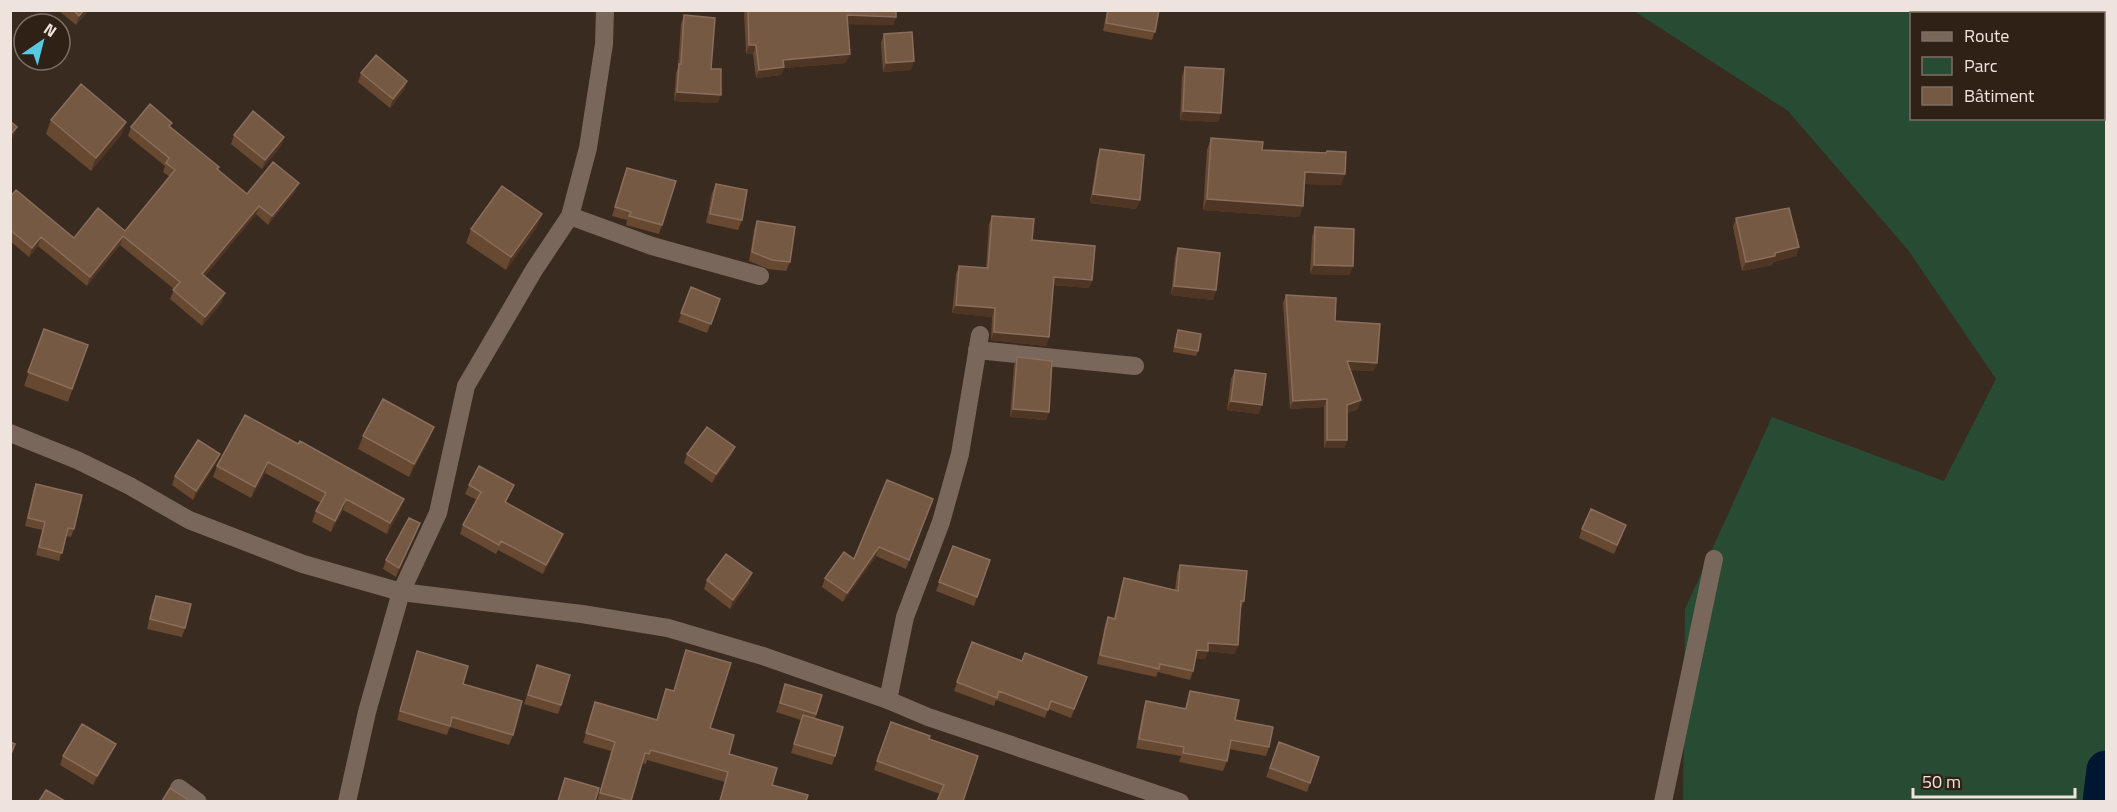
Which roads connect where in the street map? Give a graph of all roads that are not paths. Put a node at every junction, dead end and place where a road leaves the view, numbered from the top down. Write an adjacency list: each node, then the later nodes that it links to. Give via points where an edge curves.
1 (605, 10): 2 (street, via 604,44 588,148)
2 (570, 216): 3 (street, via 652,246); 7 (street, via 466,386 438,513)
3 (760, 276)
4 (1135, 366): 8 (street, via 979,343 960,454 941,522 905,617)
5 (10, 433): 7 (street, via 77,459 189,520 303,564)
6 (1714, 559): 13 (street)
7 (401, 592): 8 (street, via 668,628); 11 (street)
8 (888, 700): 12 (street)
9 (179, 788): 10 (street)
10 (198, 801)
11 (347, 801)
12 (1180, 801)
13 (1663, 801)

